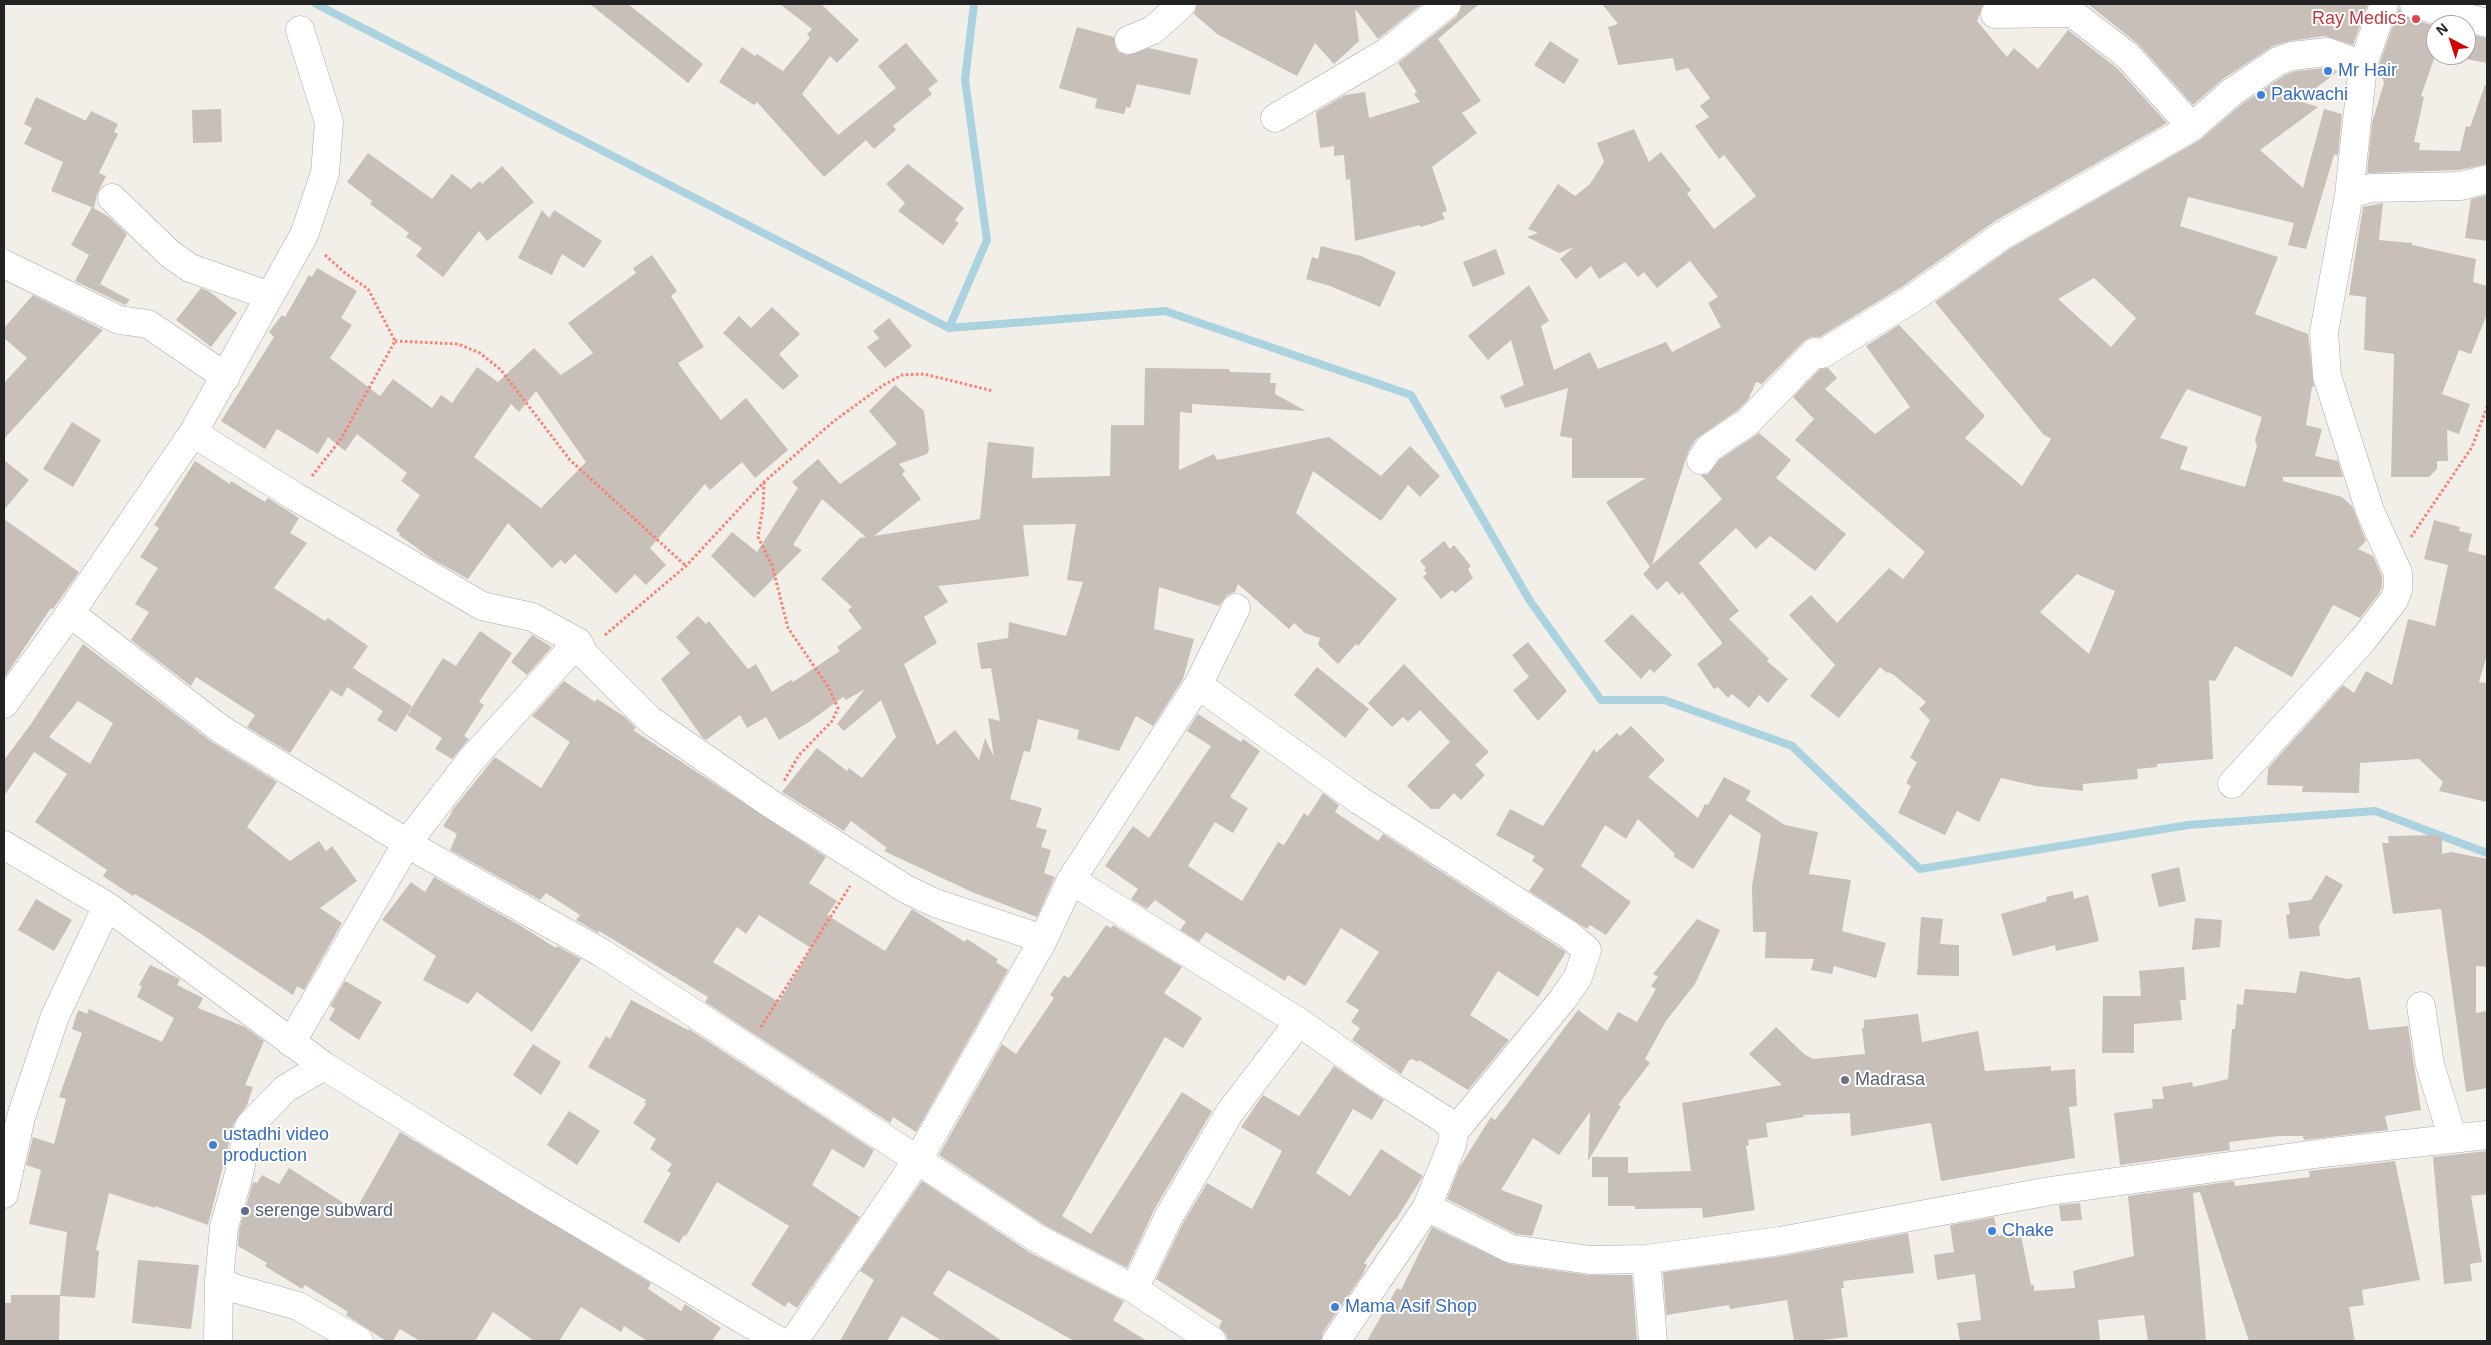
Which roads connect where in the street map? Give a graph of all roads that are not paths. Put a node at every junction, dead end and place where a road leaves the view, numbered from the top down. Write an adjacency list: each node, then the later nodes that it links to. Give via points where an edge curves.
1 (1182, 4): 8 (street, via 1153,30)
2 (1447, 4): 10 (street, via 1387,52)
3 (2384, 4): 9 (street)
4 (2414, 4): 6 (street)
5 (1995, 14): 11 (street, via 2072,13 2128,56)
6 (2487, 23)
7 (300, 30): 16 (street, via 328,122 325,173 304,235)
8 (1129, 40)
9 (2363, 64): 11 (street, via 2326,52 2278,61 2232,92); 13 (street)
10 (1274, 118)
11 (2192, 128): 19 (street, via 2003,235 1912,299 1822,354 1815,352 1748,422 1709,448)
12 (2487, 179): 13 (street, via 2461,186 2371,188)
13 (2348, 195): 25 (street, via 2324,332 2327,376 2370,511 2398,580 2394,600 2363,640)
14 (112, 198): 16 (street, via 170,254 190,268)
15 (4, 264): 17 (street, via 119,320 148,324)
16 (270, 296): 17 (street)
17 (226, 377): 18 (street)
18 (193, 433): 21 (street); 22 (street, via 482,606 532,617)
19 (1701, 460)
20 (1236, 608): 23 (street)
21 (70, 614): 24 (street); 26 (street, via 222,730)
22 (581, 648): 26 (street, via 471,760); 30 (street, via 650,720 771,804 904,888 935,903 1028,934)
23 (1198, 685): 28 (street); 35 (street, via 1359,800 1569,934 1587,950 1578,977 1563,999)
24 (4, 704)
25 (2232, 784)
26 (407, 843): 33 (street); 38 (street, via 602,953)
27 (4, 845): 29 (street)
28 (1071, 880): 30 (street); 32 (street)
29 (108, 906): 33 (street); 39 (street, via 55,1016 21,1117)
30 (1042, 942): 38 (street)
31 (2421, 1006): 37 (street, via 2430,1065)
32 (1300, 1022): 35 (street, via 1378,1078 1445,1120); 43 (street, via 1230,1112 1168,1218)
33 (291, 1043): 34 (street)
34 (324, 1066): 42 (street, via 285,1090 248,1126 224,1227); 46 (street, via 535,1197)
35 (1454, 1132): 40 (street, via 1452,1145)
36 (2487, 1135): 37 (street)
37 (2452, 1140): 41 (street, via 2323,1153 2050,1191 1780,1241)
38 (917, 1162): 43 (street, via 1038,1240); 47 (street)
39 (4, 1194)
40 (1427, 1207): 41 (street, via 1511,1249 1590,1260); 49 (street)
41 (1646, 1259): 50 (street)
42 (219, 1281): 44 (street); 45 (street, via 298,1306)
43 (1134, 1289): 48 (street)
44 (218, 1341)
45 (359, 1341)
46 (779, 1341)
47 (794, 1341)
48 (1212, 1341)
49 (1336, 1341)
50 (1653, 1341)

